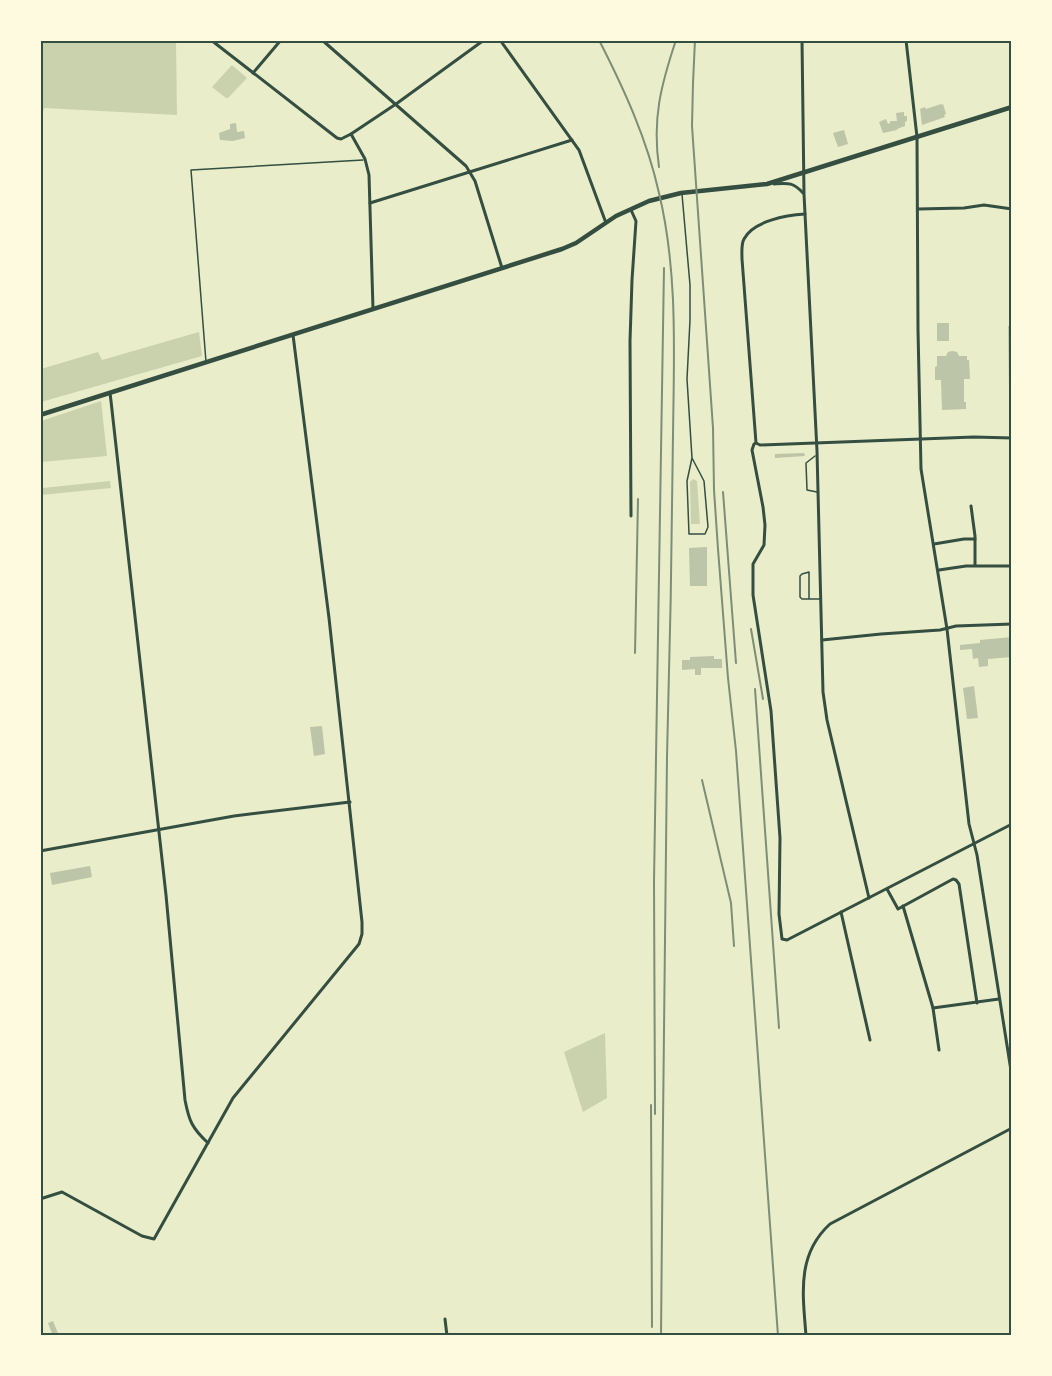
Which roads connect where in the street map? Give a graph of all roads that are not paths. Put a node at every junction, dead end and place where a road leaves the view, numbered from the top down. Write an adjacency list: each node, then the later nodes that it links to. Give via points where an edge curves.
1 (211, 40): 8 (street)
2 (281, 40): 8 (street)
3 (322, 40): 9 (street)
4 (484, 40): 9 (street)
5 (500, 40): 13 (street)
6 (802, 40): 16 (street)
7 (906, 40): 12 (street)
8 (253, 73): 11 (street, via 337,138)
9 (396, 104): 11 (street); 15 (street)
10 (1011, 107): 12 (main road)
11 (351, 135): 14 (street)
12 (917, 136): 16 (main road); 22 (street)
13 (572, 140): 15 (street); 25 (street)
14 (365, 159): 20 (street); 29 (lane, via 191,170)
15 (470, 171): 20 (street); 26 (street)
16 (804, 173): 17 (main road); 19 (street)
17 (766, 184): 18 (main road); 19 (street, via 791,183)
18 (681, 193): 21 (main road); 37 (lane, via 690,285 687,379)
19 (804, 194): 24 (street)
20 (370, 203): 27 (street)
21 (630, 208): 25 (main road); 40 (street, via 636,221 631,331)
22 (918, 209): 23 (street, via 980,205); 33 (street)
23 (1011, 209)
24 (805, 214): 34 (street, via 772,220 743,240); 35 (street)
25 (606, 223): 26 (main road, via 569,246)
26 (502, 268): 27 (main road)
27 (374, 309): 28 (main road)
28 (292, 335): 29 (main road); 51 (street)
29 (206, 362): 30 (main road)
30 (110, 393): 31 (main road); 53 (street)
31 (40, 415)
32 (1011, 438): 33 (street)
33 (920, 440): 35 (street); 42 (street)
34 (756, 443): 35 (street); 59 (street, via 752,450 765,535 753,564 753,595 771,711 782,939)
35 (816, 443): 36 (street)
36 (817, 454): 38 (street); 38 (lane, via 806,464 807,490)
37 (692, 458): 37 (lane, via 687,481 689,534 705,534 708,527 704,481)
38 (818, 492): 47 (street)
39 (971, 506): 41 (street)
40 (631, 516)
41 (975, 539): 42 (street); 43 (street)
42 (934, 544): 45 (street)
43 (975, 565): 44 (street); 45 (street)
44 (1011, 566)
45 (938, 570): 49 (street)
46 (809, 599): 46 (lane, via 809,572 800,576 800,596); 47 (lane)
47 (820, 599): 50 (street)
48 (1011, 624): 49 (street)
49 (947, 629): 50 (street); 54 (street)
50 (822, 640): 57 (street, via 827,720)
51 (350, 801): 53 (street); 67 (street, via 362,922 359,944 233,1098)
52 (1011, 824): 54 (street)
53 (159, 830): 55 (street); 67 (street, via 185,1100 191,1124)
54 (974, 843): 56 (street); 60 (street)
55 (40, 851)
56 (887, 889): 57 (street); 58 (street, via 897,909)
57 (868, 898): 59 (street)
58 (903, 906): 61 (street, via 956,880); 62 (street)
59 (841, 912): 63 (street)
60 (999, 999): 61 (street); 65 (street)
61 (977, 1003): 62 (street)
62 (933, 1008): 64 (street)
63 (870, 1040)
64 (939, 1050)
65 (1011, 1077)
66 (1011, 1128): 71 (street, via 822,1231 805,1265 802,1290)
67 (208, 1143): 68 (street, via 154,1239 62,1192)
68 (40, 1199)
69 (445, 1319): 70 (street)
70 (447, 1335)
71 (806, 1335)

